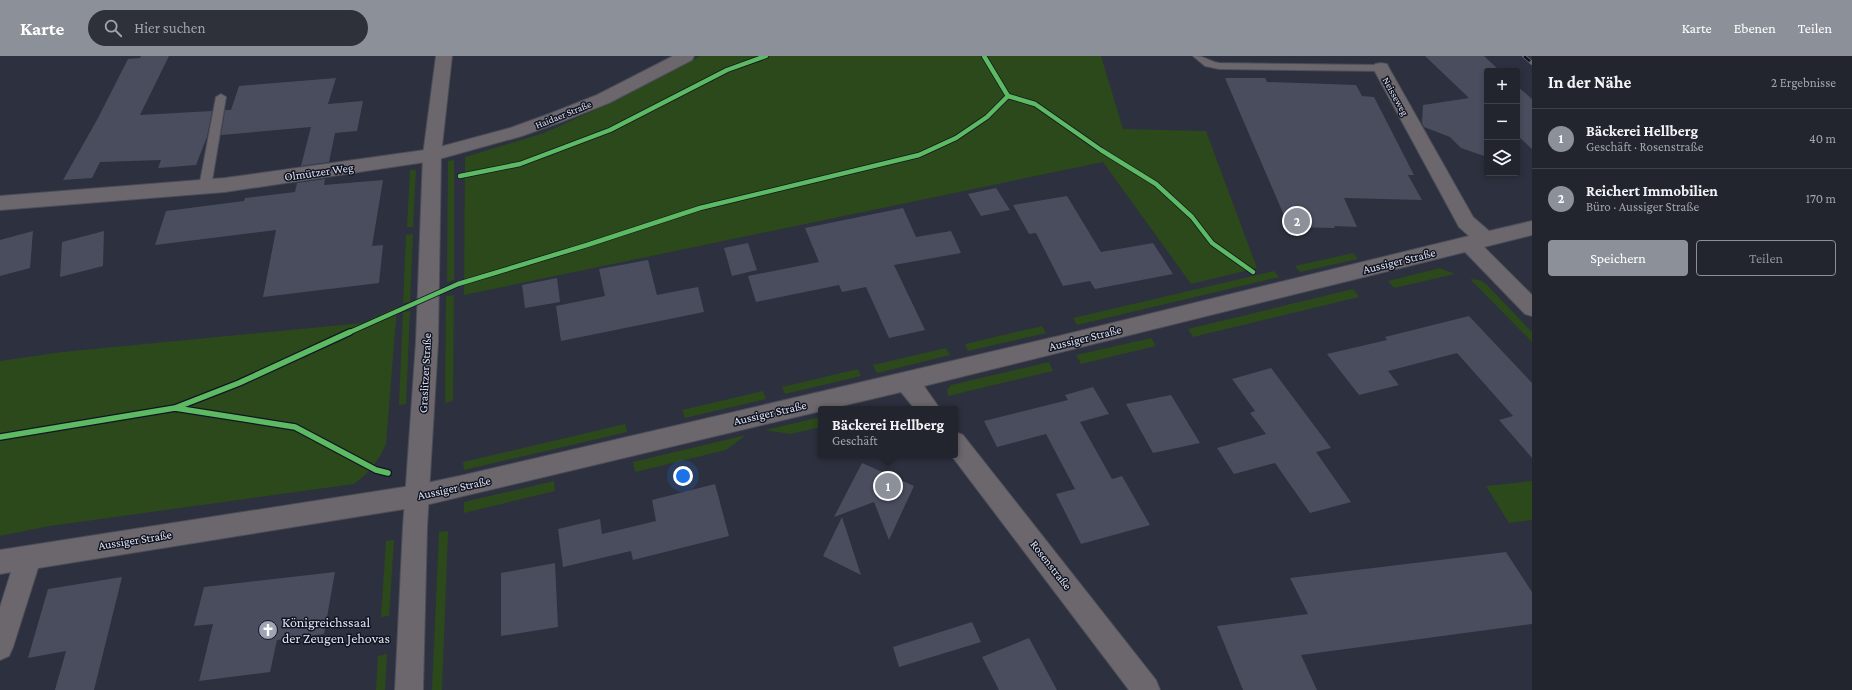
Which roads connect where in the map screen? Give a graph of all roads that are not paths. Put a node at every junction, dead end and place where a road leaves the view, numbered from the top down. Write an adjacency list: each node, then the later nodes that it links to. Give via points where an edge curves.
1 (444, 56): 6 (street, Graslitzer Straße)
2 (686, 56): 6 (street, Haidaer Straße, via 602,98 555,118 516,132)
3 (1198, 56): 4 (lane, Neisseweg, via 1208,64 1219,66)
4 (1381, 68): 10 (street, Neisseweg)
5 (221, 97): 7 (lane)
6 (432, 155): 7 (street, Olmützer Weg); 15 (street, Graslitzer Straße, via 427,342)
7 (205, 187): 8 (street, Olmützer Weg)
8 (0, 203)
9 (1532, 228): 10 (street, Aussiger Straße)
10 (1477, 242): 11 (street, Neisseweg); 12 (street, Aussiger Straße)
11 (1532, 308)
12 (906, 381): 13 (street); 15 (street, Aussiger Straße)
13 (927, 406)
14 (958, 446): 20 (street, Rosenstraße)
15 (417, 496): 16 (street, Aussiger Straße); 19 (street, Graslitzer Straße)
16 (29, 557): 17 (street, Aussiger Straße); 18 (street)
17 (0, 562)
18 (0, 647)
19 (409, 690)
20 (1146, 690)

